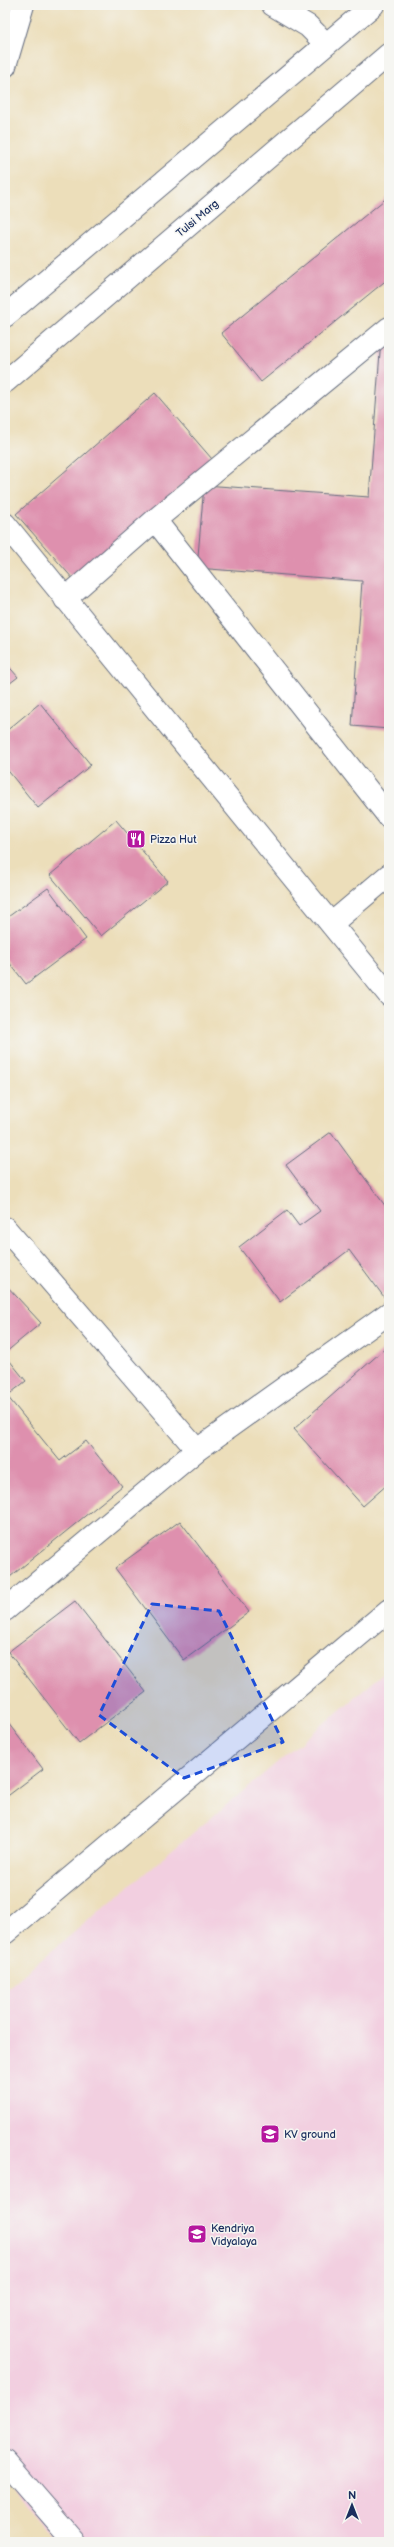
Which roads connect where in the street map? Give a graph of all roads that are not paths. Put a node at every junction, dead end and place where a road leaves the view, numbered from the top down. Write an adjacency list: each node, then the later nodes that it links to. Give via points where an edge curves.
1 (23, 5): 6 (street)
2 (273, 5): 4 (street, via 308,26)
3 (373, 5): 4 (street)
4 (326, 44): 7 (street)
5 (389, 54): 9 (street, Tulsi Marg)
6 (5, 66)
7 (5, 316)
8 (389, 328): 10 (street)
9 (5, 382)
10 (155, 520): 12 (street); 13 (street)
11 (5, 524): 12 (street)
12 (65, 599): 15 (street)
13 (389, 817)
14 (389, 875): 15 (street)
15 (331, 924): 16 (street)
16 (389, 995)
17 (5, 1228): 19 (street)
18 (389, 1313): 19 (street)
19 (197, 1450): 20 (street)
20 (5, 1610)
21 (389, 1610): 22 (street)
22 (5, 1933)
23 (5, 2461): 24 (street)
24 (75, 2542)

